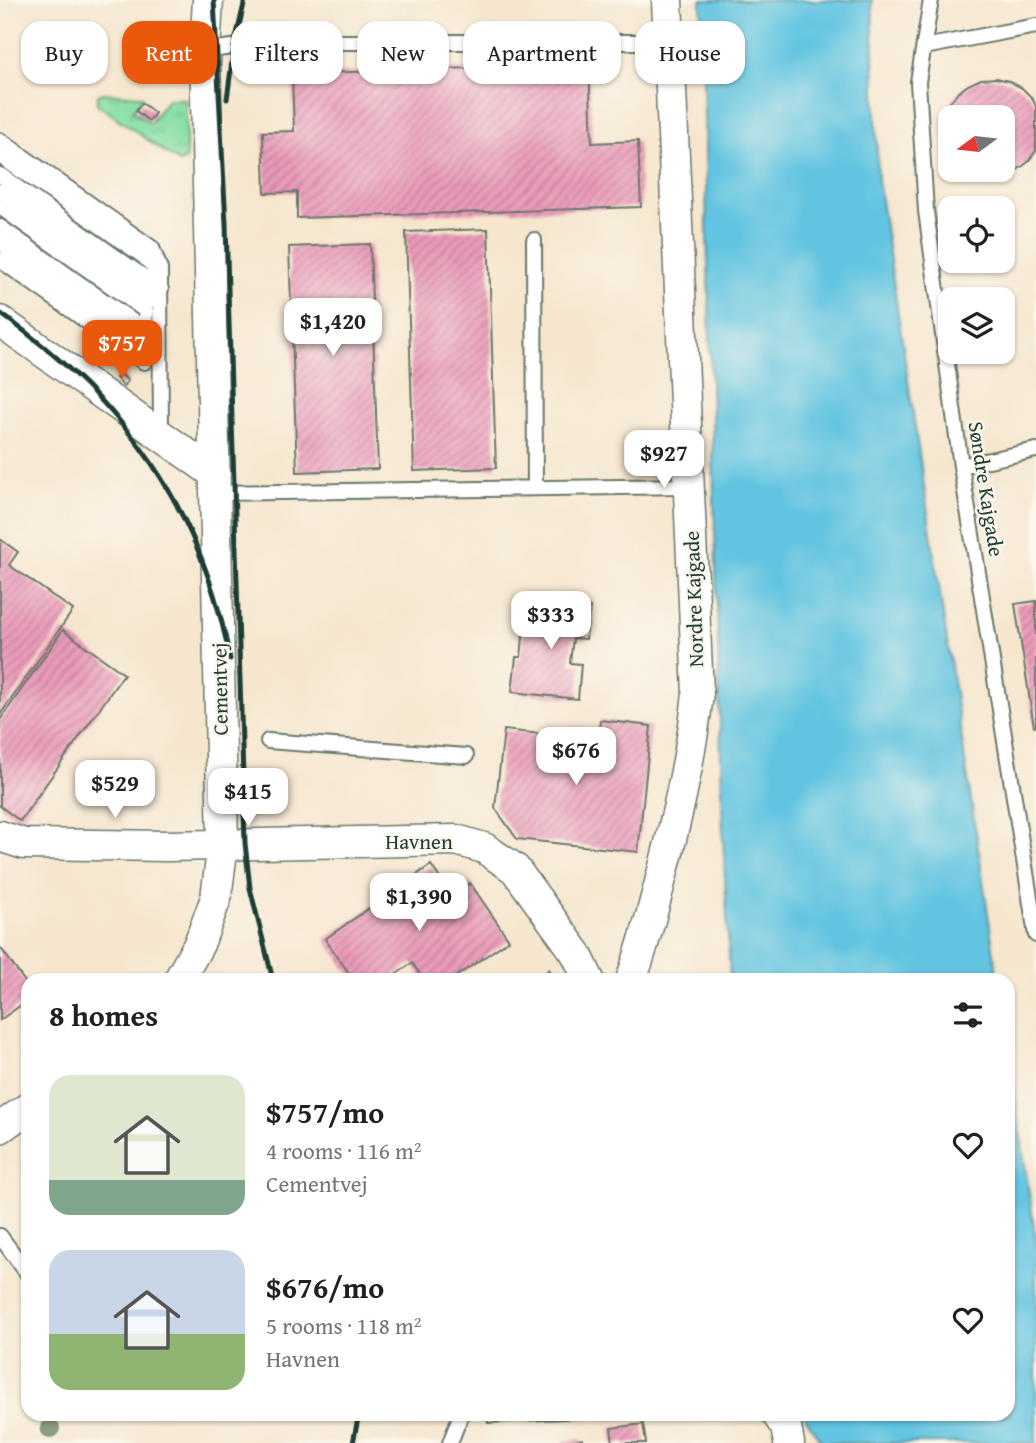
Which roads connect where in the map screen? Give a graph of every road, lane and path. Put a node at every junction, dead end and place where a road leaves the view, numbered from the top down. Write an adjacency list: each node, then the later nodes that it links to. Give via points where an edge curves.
1 (208, 0): 4 (street, Cementvej)
2 (667, 0): 5 (street, Nordre Kajgade)
3 (931, 0): 8 (lane, Søndre Kajgade)
4 (207, 21)
5 (668, 21)
6 (1036, 26): 8 (lane)
7 (635, 42): 9 (lane, via 265,42)
8 (924, 47): 30 (lane, Søndre Kajgade, via 918,82 926,211)
9 (217, 49)
10 (206, 84): 31 (street, Cementvej)
11 (671, 84): 32 (street, Nordre Kajgade)
12 (0, 140): 21 (lane, via 152,248)
13 (0, 156): 21 (lane, via 143,256)
14 (0, 176): 21 (lane)
15 (0, 191): 22 (lane)
16 (0, 207): 24 (lane)
17 (0, 227): 26 (lane)
18 (534, 240): 33 (lane)
19 (0, 243): 27 (lane)
20 (0, 260): 27 (lane, via 144,362)
21 (161, 282): 23 (lane)
22 (146, 295): 23 (lane); 24 (lane)
23 (161, 305): 28 (lane)
24 (146, 311): 26 (lane)
25 (0, 321): 28 (street)
26 (145, 330): 27 (lane)
27 (145, 346)
28 (161, 436): 31 (street)
29 (1036, 450): 30 (lane)
30 (961, 466): 38 (lane, Søndre Kajgade)
31 (215, 483): 33 (lane); 37 (street, Cementvej)
32 (689, 486): 33 (lane); 41 (street, Nordre Kajgade, via 698,693 693,740)
33 (535, 488)
34 (268, 741): 35 (lane)
35 (466, 755)
36 (0, 836): 37 (street, Havnen, via 24,844)
37 (223, 844): 39 (street, Cementvej, via 216,898); 40 (street, Havnen, via 456,840 484,848 515,869)
38 (1036, 935)
39 (183, 973)
40 (586, 973)
41 (634, 973)
42 (21, 1113): 43 (street)
43 (0, 1128)
44 (0, 1236): 45 (lane)
45 (21, 1264)
46 (458, 1421): 48 (lane)
47 (782, 1421): 49 (street)
48 (450, 1443)
49 (789, 1443)

